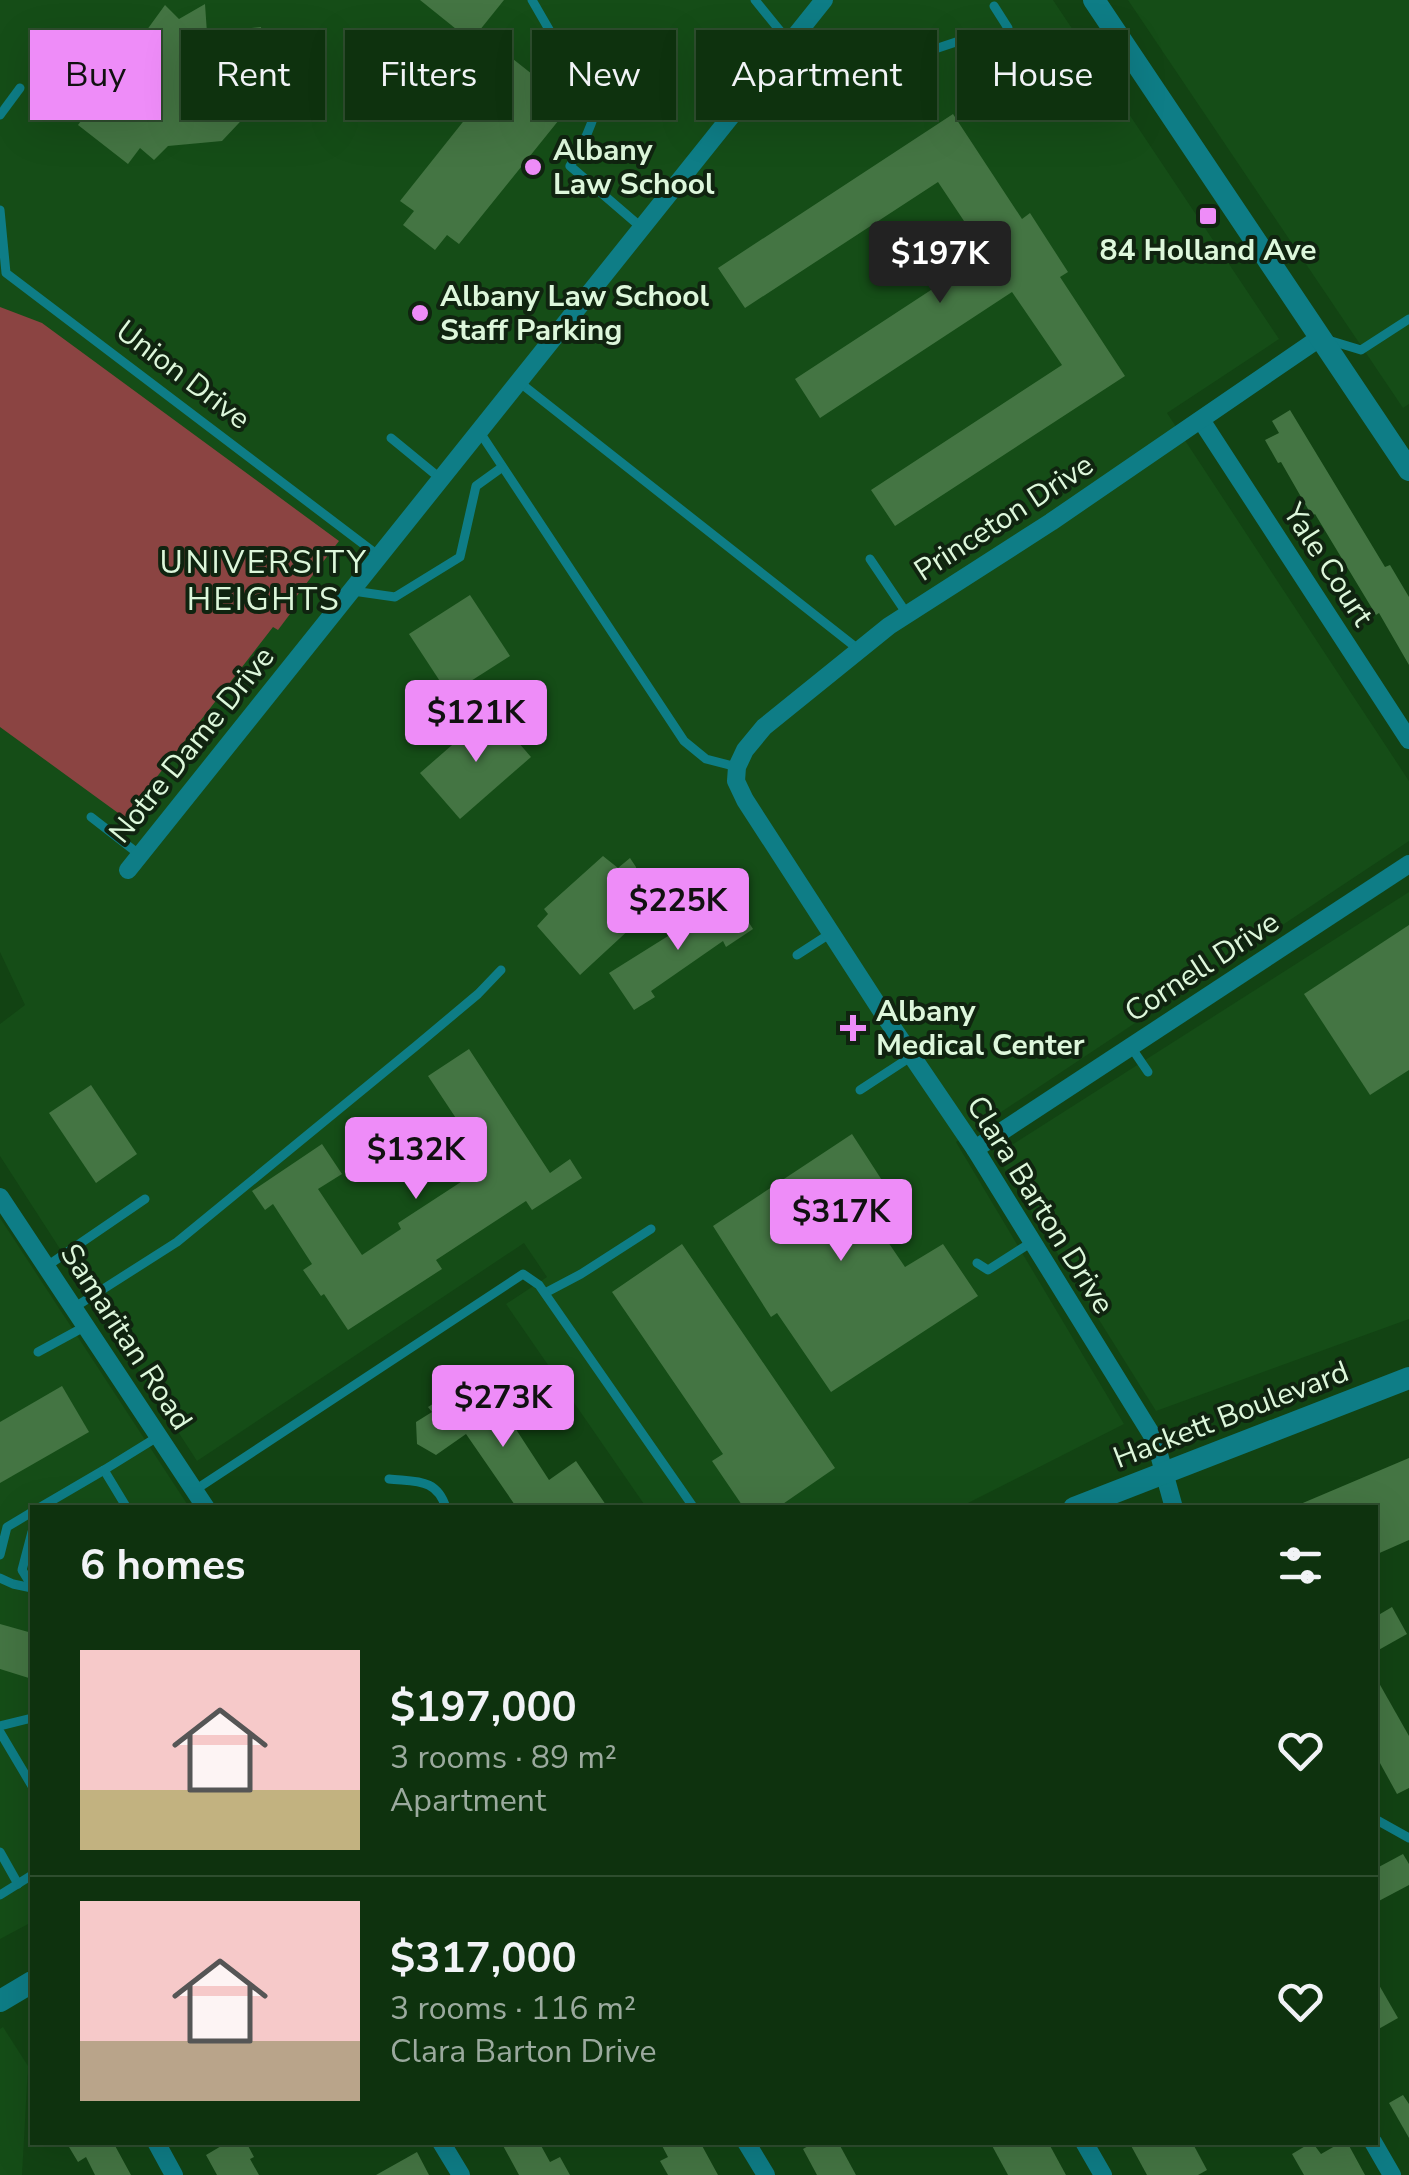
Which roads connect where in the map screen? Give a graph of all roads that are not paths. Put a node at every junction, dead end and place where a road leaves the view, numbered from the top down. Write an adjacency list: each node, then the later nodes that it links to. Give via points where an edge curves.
1 (532, 0): 13 (lane, via 558,44 604,78 596,114 570,166)
2 (755, 0): 6 (lane)
3 (824, 0): 7 (street, Notre Dame Drive)
4 (1094, 0): 16 (street)
5 (994, 6): 8 (lane)
6 (779, 30)
7 (800, 30)
8 (1007, 30)
9 (20, 88): 10 (lane)
10 (0, 114)
11 (728, 120): 13 (street, Notre Dame Drive)
12 (0, 210): 14 (lane, Union Drive)
13 (642, 228): 17 (street, Notre Dame Drive)
14 (3, 274): 24 (lane, Union Drive)
15 (1409, 319): 16 (lane, via 1361,350)
16 (1321, 337): 18 (street, Princeton Drive); 22 (street)
17 (519, 382): 19 (street, Notre Dame Drive); 28 (lane)
18 (1201, 420): 27 (street, Princeton Drive); 29 (street, Yale Court)
19 (479, 432): 21 (lane); 23 (street, Notre Dame Drive)
20 (391, 438): 23 (lane)
21 (501, 468): 26 (lane, via 476,486 460,557 396,597); 30 (lane, via 684,741 706,759)
22 (1409, 470)
23 (440, 479): 24 (street, Notre Dame Drive)
24 (380, 556): 26 (street, Notre Dame Drive)
25 (870, 559): 27 (lane)
26 (351, 591): 32 (street, Notre Dame Drive)
27 (907, 614): 28 (street, Princeton Drive)
28 (860, 650): 30 (street, Princeton Drive, via 764,727)
29 (1409, 740)
30 (736, 768): 34 (street, Clara Barton Drive, via 745,800)
31 (91, 817): 32 (lane)
32 (134, 862)
33 (1409, 864): 37 (street, Cornell Drive)
34 (831, 933): 35 (lane); 38 (street, Clara Barton Drive)
35 (797, 954)
36 (501, 970): 49 (lane, via 177,1242)
37 (1130, 1047): 39 (lane); 41 (street, Cornell Drive)
38 (912, 1056): 40 (lane); 41 (street, Clara Barton Drive)
39 (1148, 1072)
40 (860, 1090)
41 (975, 1149): 45 (street, Clara Barton Drive)
42 (1, 1199): 47 (street, Samaritan Road)
43 (145, 1200): 47 (lane)
44 (650, 1228): 48 (lane)
45 (1032, 1242): 46 (lane, via 988,1270); 55 (street, Clara Barton Drive, via 1156,1440)
46 (977, 1263)
47 (47, 1266): 49 (street, Samaritan Road)
48 (545, 1293): 57 (lane, via 523,1274); 62 (lane)
49 (74, 1307): 50 (street, Samaritan Road)
50 (87, 1325): 51 (lane); 53 (street, Samaritan Road)
51 (38, 1352)
52 (1409, 1378): 55 (street, Hackett Boulevard)
53 (159, 1436): 54 (lane); 57 (street, Samaritan Road)
54 (104, 1470): 58 (lane); 59 (lane)
55 (1164, 1474): 63 (street, Hackett Boulevard); 64 (street, Clara Barton Drive)
56 (389, 1479): 61 (lane, via 428,1484 441,1492)
57 (194, 1490): 60 (street, Samaritan Road)
58 (45, 1505)
59 (125, 1505)
60 (204, 1505)
61 (445, 1505)
62 (692, 1505)
63 (1082, 1505)
64 (1173, 1505)
65 (30, 1513): 67 (lane, via 7,1527)
66 (30, 1540): 69 (lane, via 22,1570)
67 (0, 1554)
68 (0, 1578): 70 (lane)
69 (30, 1584)
70 (30, 1587)
71 (30, 1719): 72 (lane)
72 (0, 1729): 73 (lane)
73 (30, 1782)
74 (1378, 1821): 75 (lane)
75 (1409, 1838)
76 (0, 1852): 78 (lane)
77 (30, 1876): 78 (lane)
78 (18, 1884): 79 (lane)
79 (0, 1895)
80 (30, 1983): 81 (street)
81 (3, 1992)
82 (158, 2145): 87 (street)
83 (443, 2145): 88 (street)
84 (748, 2145): 89 (street)
85 (1086, 2145): 90 (street)
86 (1375, 2145): 91 (street)
87 (174, 2175)
88 (461, 2175)
89 (766, 2175)
90 (1103, 2175)
91 (1392, 2175)

